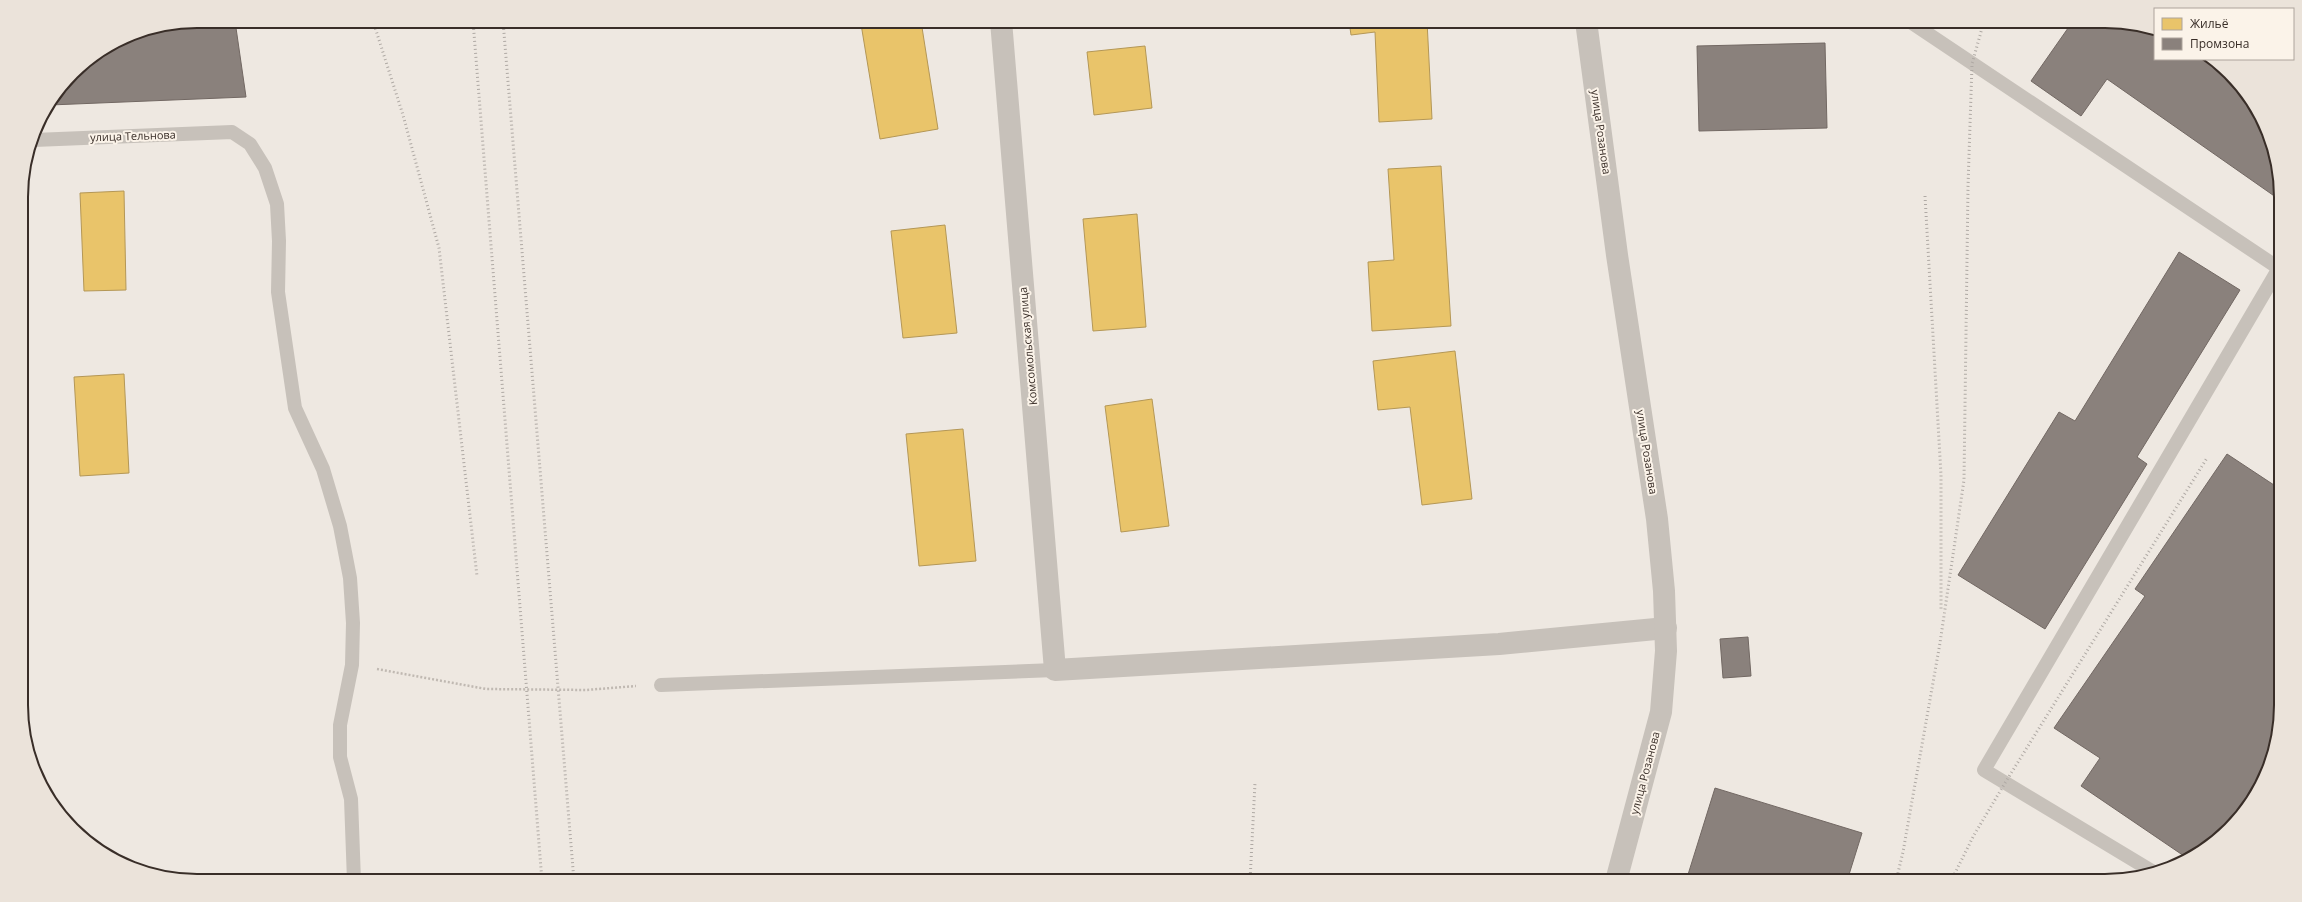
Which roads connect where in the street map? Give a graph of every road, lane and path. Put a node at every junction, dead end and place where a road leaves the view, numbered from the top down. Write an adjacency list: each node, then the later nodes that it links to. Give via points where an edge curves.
1 (1002, 28): 9 (street, Комсомольская улица)
2 (1587, 28): 7 (street, улица Розанова, via 1618,262 1657,519)
3 (1919, 28): 5 (lane)
4 (38, 140): 8 (lane, улица Тельнова, via 232,132 250,144 265,168 277,204 278,292 295,408 323,469 340,526 350,578)
5 (2274, 266)
6 (2274, 277): 11 (lane, via 1984,770)
7 (1666, 628): 9 (street, via 1499,644); 13 (street, улица Розанова, via 1665,683 1661,712)
8 (352, 665): 10 (path, via 486,690 586,690); 12 (lane, via 340,725 340,757 352,799)
9 (1054, 670): 10 (lane)
10 (660, 685)
11 (2147, 868)
12 (354, 874)
13 (1618, 874)

